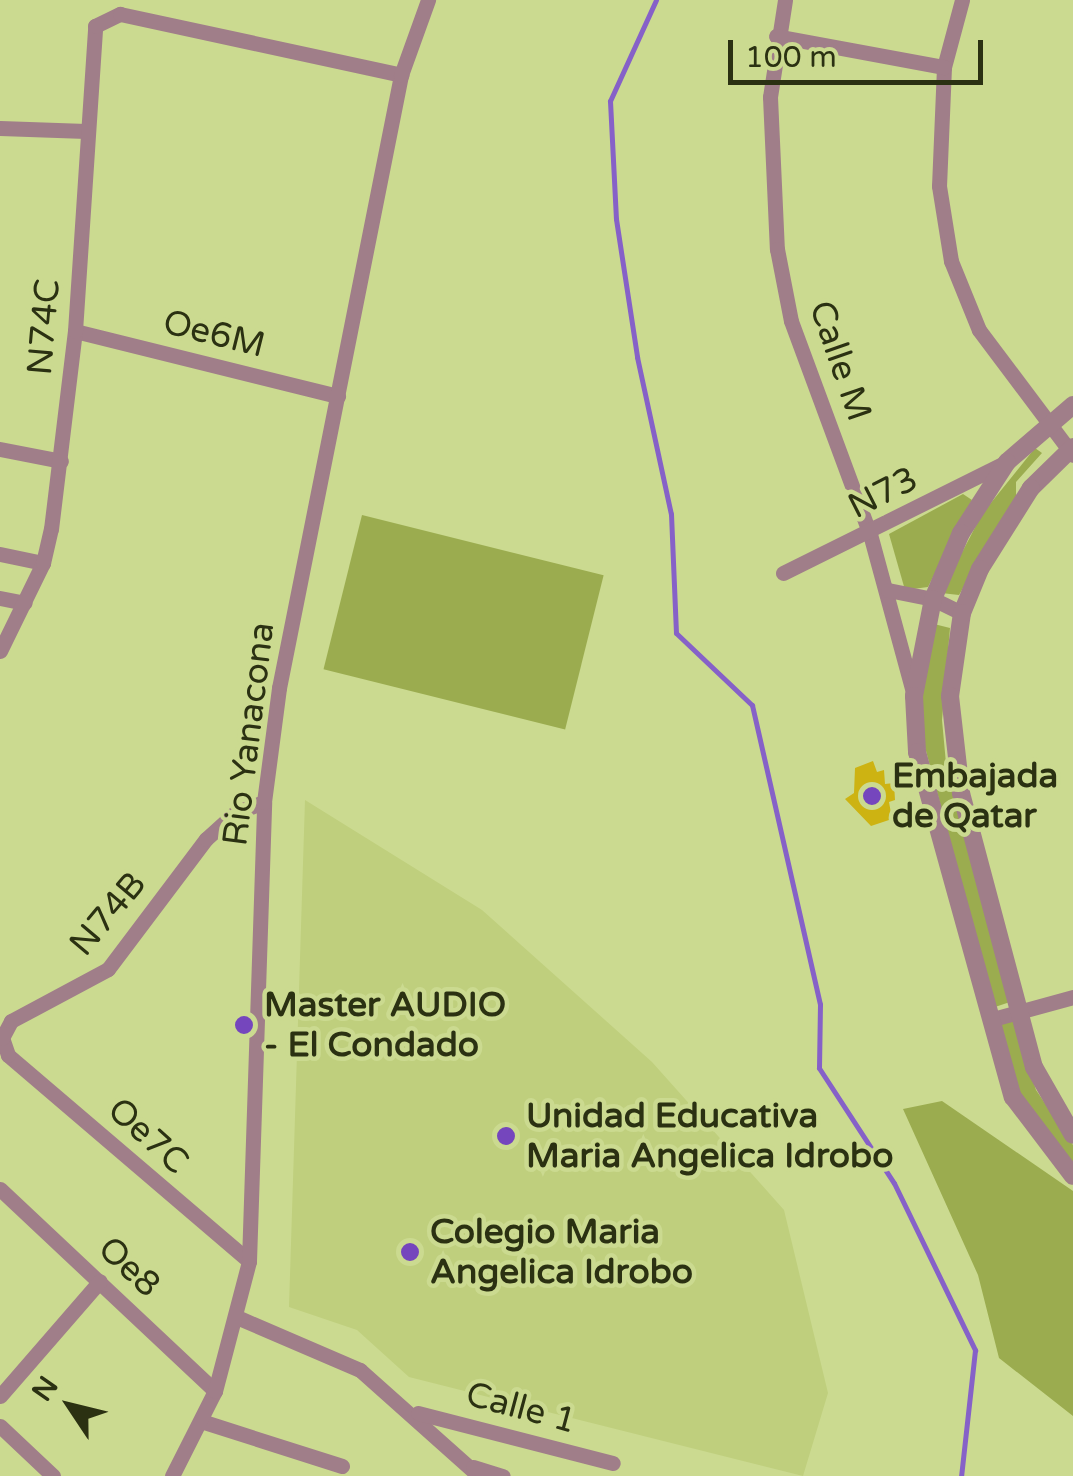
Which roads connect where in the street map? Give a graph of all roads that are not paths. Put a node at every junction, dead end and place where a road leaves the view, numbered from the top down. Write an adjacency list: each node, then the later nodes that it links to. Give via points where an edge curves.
1 (428, 0): 6 (street, Rio Yanacona)
2 (785, 0): 4 (street, Calle M)
3 (962, 0): 5 (street)
4 (776, 36): 5 (street); 17 (street, Calle M, via 769,156 777,249 791,322)
5 (944, 67): 12 (street, via 938,186 951,261 979,330)
6 (402, 75): 8 (street, N74C, via 120,14 100,20 92,32); 10 (street, Rio Yanacona)
7 (0, 128): 8 (street)
8 (86, 131): 9 (street, N74C)
9 (75, 331): 10 (street, Oe6M); 15 (street, N74C)
10 (338, 396): 28 (street, Rio Yanacona, via 279,688)
11 (1073, 405): 12 (street)
12 (1050, 426): 14 (street); 16 (street)
13 (0, 450): 15 (street)
14 (1072, 451): 25 (street, via 1004,524)
15 (61, 461): 19 (street, N74C)
16 (1007, 462): 17 (street, N73); 23 (street, via 960,533)
17 (870, 534): 20 (street, N73); 21 (street, Calle M)
18 (0, 554): 19 (street)
19 (44, 563): 24 (street, N74C)
20 (783, 573)
21 (888, 590): 23 (street); 27 (street, Calle M)
22 (0, 598): 24 (street)
23 (933, 598): 25 (street); 27 (street)
24 (25, 604): 26 (street, N74C)
25 (962, 613): 30 (street, via 951,744)
26 (0, 651)
27 (914, 696): 31 (street, via 918,752)
28 (264, 802): 32 (street, N74B, via 235,813 206,839 108,969 10,1021 2,1038); 36 (street, Rio Yanacona)
29 (1073, 998): 30 (street)
30 (1020, 1012): 31 (street); 33 (street, via 1048,1099)
31 (993, 1019): 34 (street, via 1013,1097)
32 (8, 1056): 36 (street, Oe7C)
33 (1073, 1136)
34 (1073, 1176)
35 (0, 1189): 37 (street, Oe8)
36 (249, 1261): 38 (street, Rio Yanacona)
37 (100, 1280): 39 (street, Oe8); 40 (street)
38 (238, 1318): 39 (street, Rio Yanacona); 41 (street, via 360,1370)
39 (215, 1391): 42 (street, Rio Yanacona)
40 (0, 1396)
41 (414, 1412): 44 (street, Calle 1); 46 (street)
42 (200, 1421): 45 (street); 47 (street, Rio Yanacona)
43 (0, 1426): 48 (street)
44 (613, 1464)
45 (342, 1466)
46 (475, 1471): 49 (street)
47 (174, 1475)
48 (53, 1476)
49 (503, 1476)

